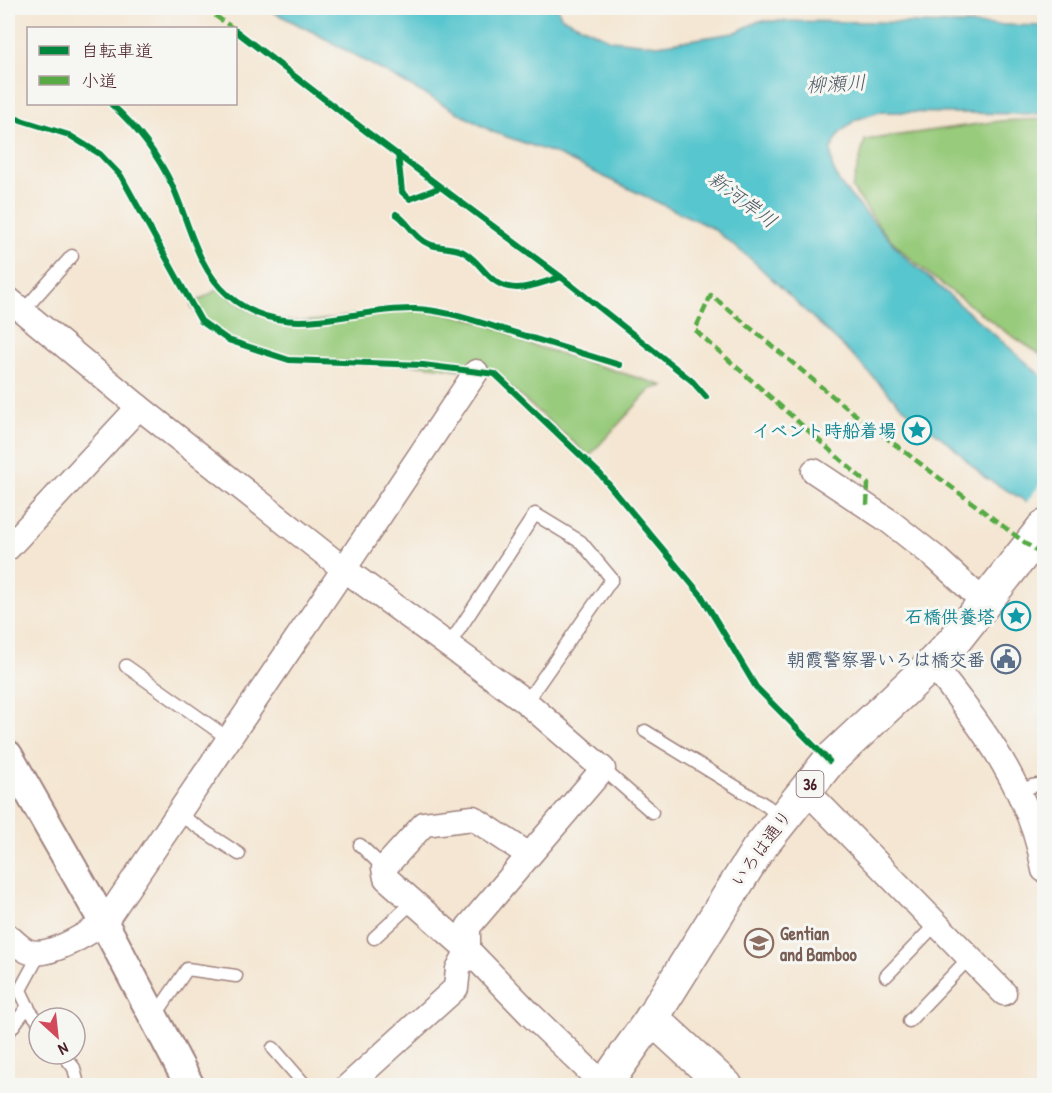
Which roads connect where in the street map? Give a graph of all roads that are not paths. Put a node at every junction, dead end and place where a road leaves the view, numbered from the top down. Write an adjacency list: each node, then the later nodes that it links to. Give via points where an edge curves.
1 (72, 256): 2 (lane)
2 (15, 305): 4 (street)
3 (476, 372): 8 (street)
4 (139, 407): 7 (street); 8 (street)
5 (814, 471): 9 (street, via 936,558)
6 (1044, 527): 9 (main road, いろは通り / 36)
7 (8, 548)
8 (344, 569): 10 (street); 15 (street)
9 (994, 591): 11 (main road, いろは通り / 36)
10 (449, 645): 13 (street); 13 (lane, via 535,514 581,542 612,579)
11 (932, 664): 19 (main road, いろは通り / 36, via 853,737); 20 (street, via 980,728)
12 (126, 666): 15 (lane)
13 (526, 702): 17 (street)
14 (645, 731): 23 (lane)
15 (229, 739): 22 (street)
16 (8, 755): 30 (street)
17 (603, 770): 21 (lane); 26 (street)
18 (1044, 784): 20 (lane)
19 (805, 789): 23 (main road, いろは通り / 36); 31 (street)
20 (1020, 793): 28 (street, via 1038,837)
21 (652, 812)
22 (178, 814): 25 (lane); 30 (street)
23 (782, 818): 43 (main road, いろは通り / 36, via 756,850)
24 (360, 845): 27 (lane)
25 (239, 854)
26 (529, 855): 27 (street, via 473,819 424,824); 34 (street, via 468,927)
27 (384, 868): 29 (street, via 386,878)
28 (1044, 870)
29 (413, 902): 33 (lane); 34 (street)
30 (104, 923): 35 (street, via 80,938); 42 (street)
31 (936, 924): 36 (street); 38 (lane)
32 (8, 936): 35 (street, via 27,952)
33 (374, 938)
34 (468, 950): 49 (street); 52 (street, via 458,969 456,988)
35 (40, 953): 40 (lane, via 20,990)
36 (969, 958): 39 (street); 44 (lane)
37 (236, 976): 42 (lane, via 187,969)
38 (886, 976)
39 (1004, 993)
40 (28, 1006)
41 (27, 1007): 45 (lane)
42 (154, 1018): 50 (street)
43 (652, 1018): 49 (main road, いろは通り); 53 (main road)
44 (909, 1021)
45 (8, 1033)
46 (273, 1048): 51 (lane)
47 (72, 1066): 48 (lane)
48 (78, 1085)
49 (604, 1085)
50 (190, 1086)
51 (306, 1086)
52 (348, 1086)
53 (726, 1086)

